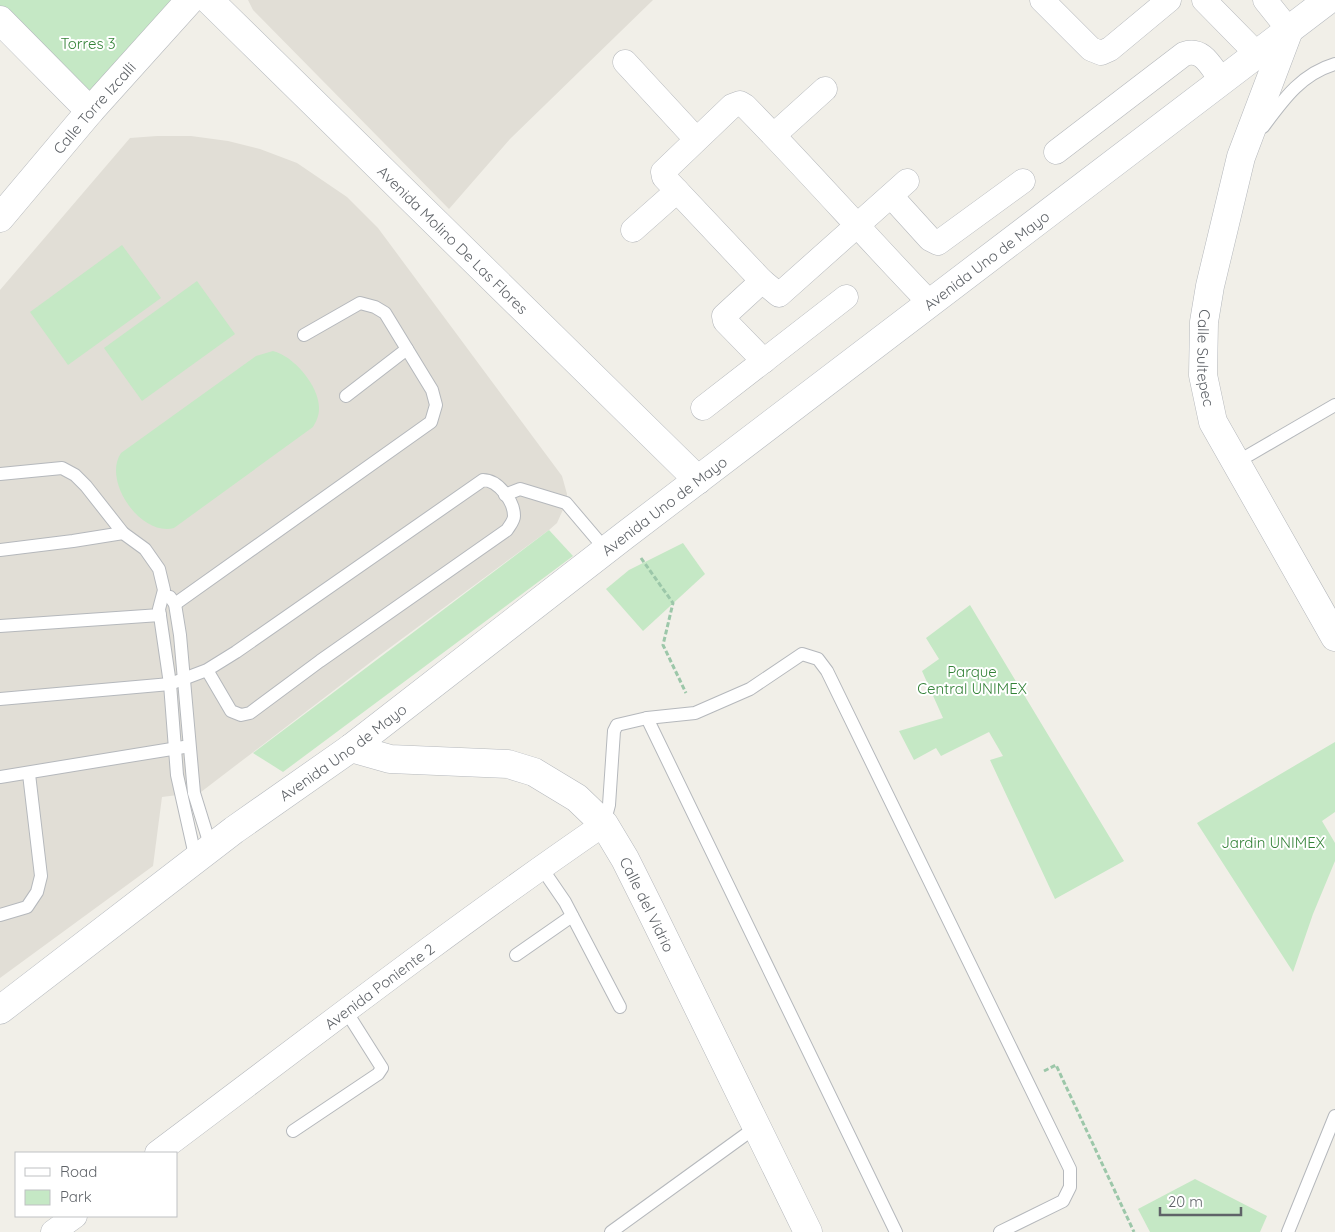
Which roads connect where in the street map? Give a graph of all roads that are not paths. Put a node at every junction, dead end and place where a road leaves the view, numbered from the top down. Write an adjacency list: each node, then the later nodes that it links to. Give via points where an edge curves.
1 (190, 0): 15 (main road, Calle Torre Izcalli)
2 (209, 0): 36 (main road, Avenida Molino De Las Flores)
3 (1042, 0): 4 (street, via 1091,49 1101,53)
4 (1169, 0)
5 (1204, 0): 10 (street)
6 (1265, 0): 9 (street)
7 (1330, 4): 9 (main road, Avenida Uno de Mayo)
8 (0, 20): 15 (main road)
9 (1290, 30): 10 (main road, Avenida Uno de Mayo); 19 (main road, Calle Sultepec)
10 (1257, 54): 13 (main road, Avenida Uno de Mayo)
11 (625, 62): 17 (street)
12 (1335, 64): 19 (lane, via 1316,71 1297,84)
13 (1222, 81): 18 (street, via 1200,54 1193,51 1184,54); 27 (main road, Avenida Uno de Mayo)
14 (825, 89): 16 (street)
15 (90, 111): 22 (main road, Calle Torre Izcalli)
16 (774, 135): 17 (street, via 740,103 732,106); 23 (street)
17 (696, 139): 21 (street, via 663,172)
18 (1056, 152)
19 (1241, 157): 34 (main road, Calle Sultepec, via 1210,286 1204,322 1203,375 1213,422)
20 (1023, 181): 23 (street, via 938,243 930,239 899,188)
21 (677, 191): 24 (street); 25 (street)
22 (0, 218)
23 (858, 227): 25 (street, via 784,293 774,293); 27 (street)
24 (633, 230)
25 (762, 281): 30 (street, via 724,316 725,321)
26 (846, 297): 30 (street)
27 (930, 303): 36 (main road, Avenida Uno de Mayo)
28 (304, 335): 29 (lane, via 360,303 375,306 384,313)
29 (407, 349): 31 (lane); 42 (lane, via 432,390 436,405 431,422)
30 (764, 361): 33 (street)
31 (346, 396)
32 (1335, 405): 34 (lane)
33 (703, 408)
34 (1237, 462): 45 (main road, Calle Sultepec)
35 (0, 474): 38 (lane, via 62,468 86,486)
36 (698, 480): 39 (main road, Avenida Uno de Mayo)
37 (505, 495): 39 (lane, via 520,489 566,503); 46 (lane, via 498,484 483,480); 46 (lane, via 514,509 514,518 507,530 250,713 241,715 231,711)
38 (123, 533): 40 (lane); 41 (lane, via 153,558)
39 (615, 543): 51 (main road, Avenida Uno de Mayo)
40 (0, 550)
41 (164, 590): 42 (lane); 43 (lane)
42 (175, 604): 47 (lane)
43 (160, 615): 44 (lane); 47 (lane)
44 (0, 626)
45 (1335, 637)
46 (207, 670): 47 (lane)
47 (176, 683): 48 (lane); 50 (lane)
48 (0, 698)
49 (648, 718): 54 (lane, via 623,722 614,731 611,787); 71 (lane); 72 (lane, via 695,713 750,688 802,654 818,659 827,671 1070,1169 1070,1187 1063,1200)
50 (183, 748): 52 (lane); 55 (lane); 55 (lane, via 179,794)
51 (351, 748): 54 (main road, Calle del Vidrio, via 390,759 508,764 534,772 577,798); 55 (main road, Avenida Uno de Mayo)
52 (29, 774): 53 (lane); 57 (lane, via 41,876 37,892 27,907)
53 (0, 777)
54 (604, 824): 56 (street, Avenida Poniente 2); 64 (main road, Calle del Vidrio, via 629,868)
55 (203, 854): 61 (main road, Avenida Uno de Mayo)
56 (541, 867): 58 (lane); 62 (street, Avenida Poniente 2)
57 (0, 915)
58 (572, 916): 59 (lane); 60 (lane)
59 (516, 955)
60 (620, 1007)
61 (0, 1010)
62 (346, 1011): 65 (lane, via 382,1068 378,1074); 66 (street, Avenida Poniente 2)
63 (1335, 1116): 73 (lane)
64 (756, 1127): 69 (lane); 70 (main road, Calle del Vidrio)
65 (293, 1131)
66 (158, 1152)
67 (73, 1217): 68 (street)
68 (53, 1232)
69 (611, 1232)
70 (808, 1232)
71 (896, 1232)
72 (1000, 1232)
73 (1288, 1232)

